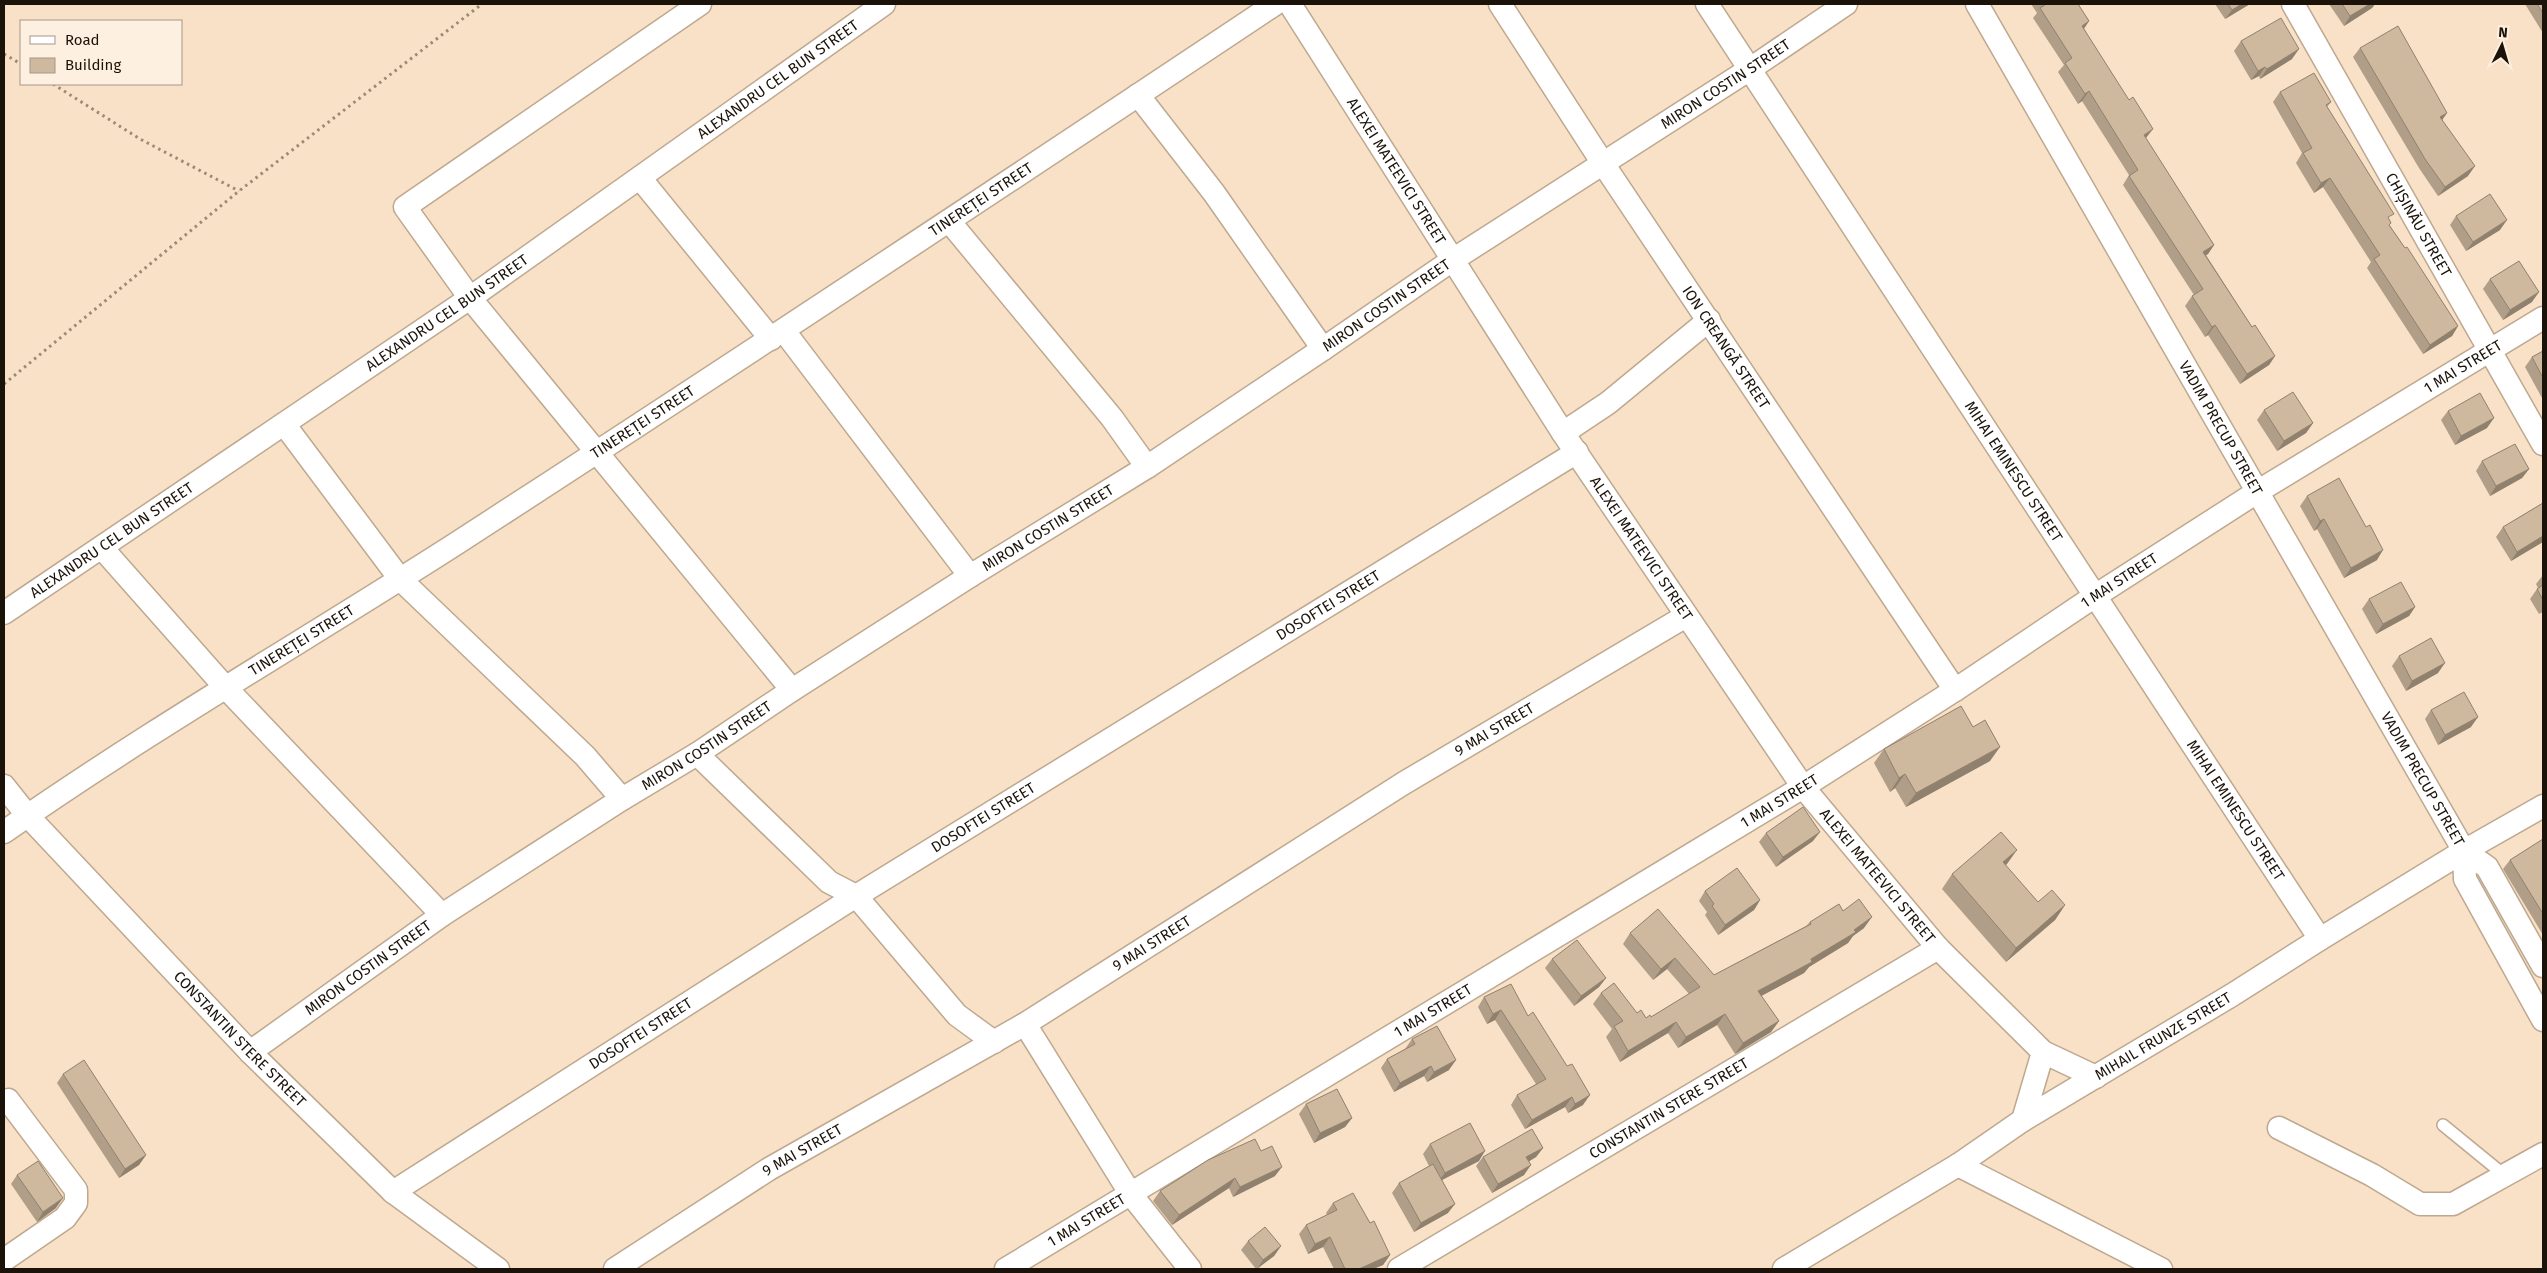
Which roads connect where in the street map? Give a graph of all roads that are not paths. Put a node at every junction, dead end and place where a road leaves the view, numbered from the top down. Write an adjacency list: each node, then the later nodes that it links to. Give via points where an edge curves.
1 (700, 4): 16 (street, via 405,207)
2 (884, 4): 13 (street, ALEXANDRU CEL BUN STREET)
3 (1275, 4): 11 (street, TINEREȚEI STREET)
4 (1290, 4): 15 (street, ALEXEI MATEEVICI STREET)
5 (1500, 4): 12 (street, ION CREANGĂ STREET)
6 (1707, 4): 10 (street, MIHAI EMINESCU STREET)
7 (1846, 4): 10 (street, MIRON COSTIN STREET)
8 (1977, 4): 28 (street, VADIM PRECUP STREET)
9 (2293, 4): 21 (street, CHIȘINĂU STREET)
10 (1750, 69): 12 (street, MIRON COSTIN STREET); 32 (street, MIHAI EMINESCU STREET)
11 (1138, 95): 14 (street, TINEREȚEI STREET); 20 (street, via 1214,193)
12 (1602, 162): 15 (street, MIRON COSTIN STREET); 18 (street, ION CREANGĂ STREET)
13 (640, 178): 16 (street, ALEXANDRU CEL BUN STREET); 19 (street)
14 (949, 221): 19 (street, TINEREȚEI STREET); 27 (street, via 1112,418)
15 (1451, 260): 20 (street, MIRON COSTIN STREET); 23 (street, ALEXEI MATEEVICI STREET)
16 (470, 298): 22 (street, ALEXANDRU CEL BUN STREET); 25 (street)
17 (2543, 318): 21 (street, 1 MAI STREET)
18 (1709, 320): 23 (street, via 1608,404); 37 (street, ION CREANGĂ STREET)
19 (778, 335): 25 (street, TINEREȚEI STREET); 30 (street)
20 (1323, 349): 27 (street, MIRON COSTIN STREET)
21 (2490, 349): 24 (street, CHIȘINĂU STREET); 28 (street, 1 MAI STREET)
22 (284, 424): 29 (street, ALEXANDRU CEL BUN STREET); 31 (street)
23 (1563, 434): 26 (street, ALEXEI MATEEVICI STREET)
24 (2543, 444)
25 (597, 452): 31 (street, TINEREȚEI STREET); 36 (street)
26 (1577, 452): 34 (street, ALEXEI MATEEVICI STREET); 46 (street, DOSOFTEI STREET)
27 (1147, 466): 30 (street, MIRON COSTIN STREET)
28 (2257, 492): 32 (street, 1 MAI STREET); 45 (street, VADIM PRECUP STREET)
29 (102, 548): 33 (street, ALEXANDRU CEL BUN STREET); 35 (street)
30 (970, 576): 36 (street, MIRON COSTIN STREET)
31 (400, 579): 35 (street, TINEREȚEI STREET); 41 (street, via 585,756)
32 (2095, 596): 37 (street, 1 MAI STREET); 48 (street, MIHAI EMINESCU STREET)
33 (4, 613)
34 (1686, 616): 40 (street, ALEXEI MATEEVICI STREET); 52 (street, 9 MAI STREET, via 1404,782)
35 (225, 687): 43 (street, TINEREȚEI STREET); 47 (street)
36 (792, 690): 38 (street, MIRON COSTIN STREET)
37 (1955, 690): 40 (street, 1 MAI STREET)
38 (697, 754): 41 (street, MIRON COSTIN STREET); 46 (street, via 829,882)
39 (4, 786): 43 (street, CONSTANTIN STERE STREET)
40 (1803, 787): 49 (street, ALEXEI MATEEVICI STREET); 65 (street, 1 MAI STREET)
41 (622, 798): 47 (street, MIRON COSTIN STREET)
42 (2543, 806): 45 (street, MIHAIL FRUNZE STREET)
43 (27, 815): 44 (street, TINEREȚEI STREET); 54 (street, CONSTANTIN STERE STREET)
44 (4, 832)
45 (2464, 851): 48 (street, MIHAIL FRUNZE STREET); 50 (street, VADIM PRECUP STREET, via 2487,866); 51 (street, VADIM PRECUP STREET, via 2465,879)
46 (856, 896): 53 (street, via 957,1015); 64 (street, DOSOFTEI STREET)
47 (442, 915): 54 (street, MIRON COSTIN STREET)
48 (2320, 938): 56 (street, MIHAIL FRUNZE STREET)
49 (1938, 948): 55 (street, ALEXEI MATEEVICI STREET); 71 (street, CONSTANTIN STERE STREET)
50 (2543, 966)
51 (2543, 1020)
52 (1026, 1024): 53 (street, 9 MAI STREET); 65 (street)
53 (994, 1042): 68 (street, 9 MAI STREET, via 768,1168)
54 (250, 1052): 64 (street, CONSTANTIN STERE STREET)
55 (2043, 1052): 56 (street, ALEXEI MATEEVICI STREET); 58 (street)
56 (2096, 1077): 58 (street, MIHAIL FRUNZE STREET)
57 (8, 1100): 66 (street, via 76,1190 76,1204 65,1218)
58 (2023, 1120): 62 (street, MIHAIL FRUNZE STREET)
59 (2443, 1125): 63 (lane)
60 (2279, 1128): 63 (street, via 2372,1175 2420,1204 2453,1204)
61 (2543, 1154): 63 (street)
62 (1958, 1165): 72 (street, MIHAIL FRUNZE STREET); 73 (street)
63 (2503, 1174)
64 (393, 1192): 67 (street, CONSTANTIN STERE STREET)
65 (1130, 1193): 69 (street, 1 MAI STREET); 70 (street)
66 (4, 1260)
67 (498, 1269)
68 (615, 1269)
69 (1006, 1269)
70 (1190, 1269)
71 (1399, 1269)
72 (1784, 1269)
73 (2161, 1269)

